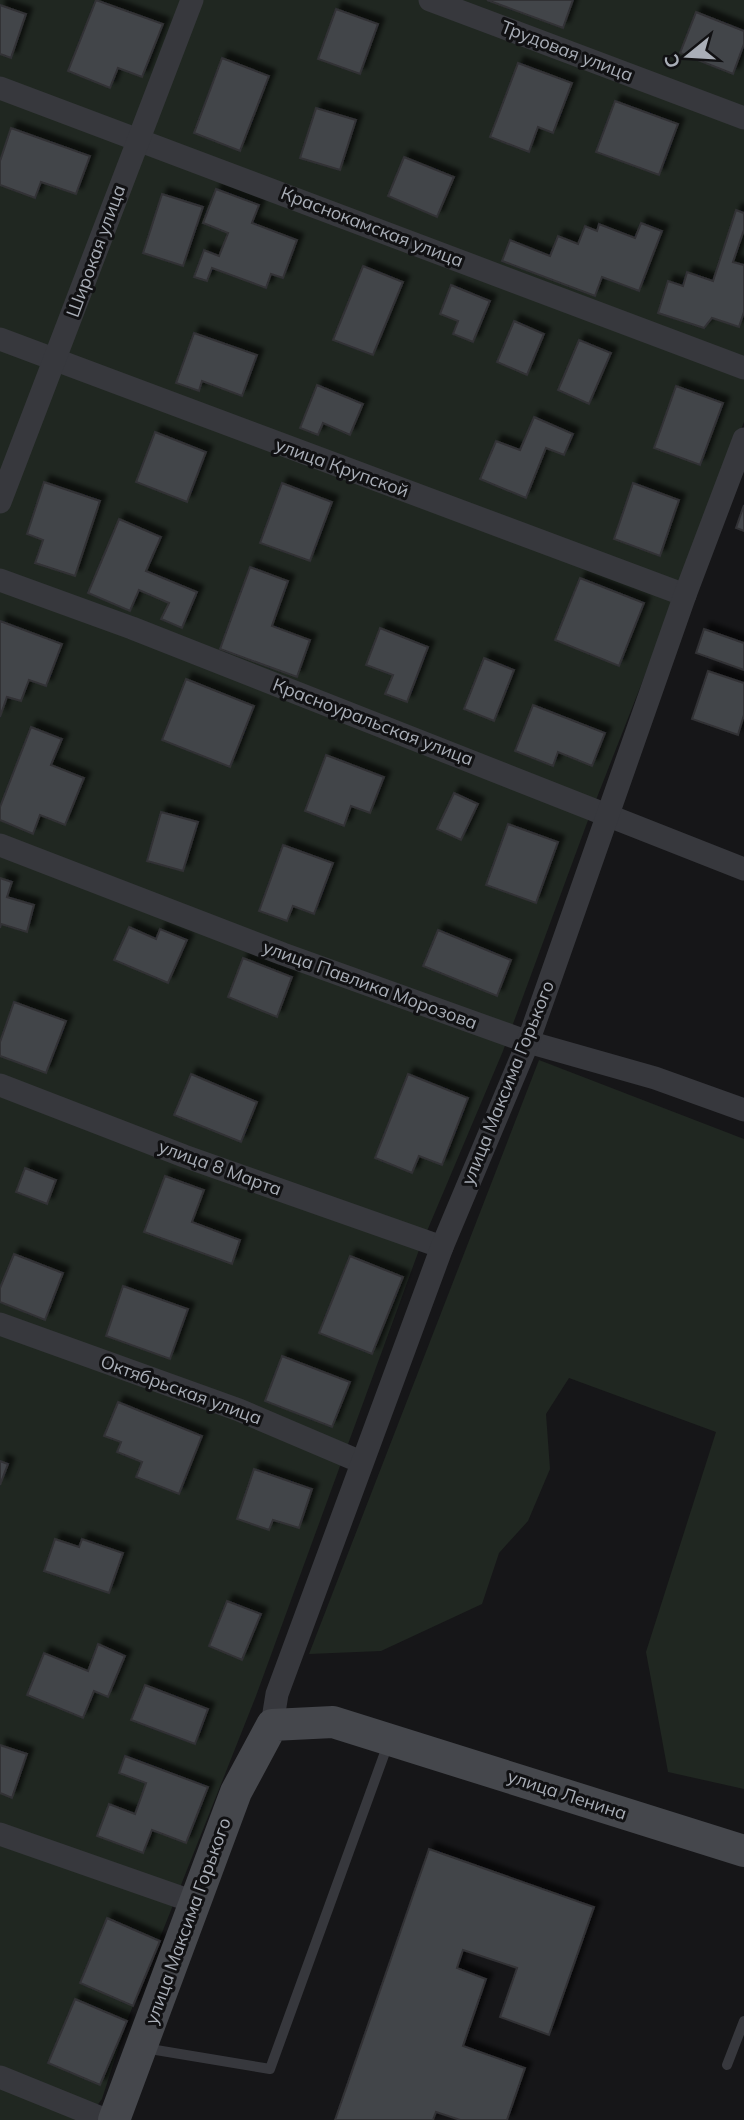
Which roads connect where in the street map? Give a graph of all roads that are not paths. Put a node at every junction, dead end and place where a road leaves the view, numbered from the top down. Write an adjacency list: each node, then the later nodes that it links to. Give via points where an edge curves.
1 (192, 0): 5 (street, Широкая улица)
2 (430, 0): 4 (street, Трудовая улица)
3 (0, 88): 5 (street, Краснокамская улица)
4 (744, 118)
5 (136, 141): 7 (street, Широкая улица); 8 (street, Краснокамская улица)
6 (0, 339): 7 (street, улица Крупской)
7 (56, 362): 10 (street, Широкая улица); 12 (street, улица Крупской)
8 (744, 369)
9 (744, 439): 12 (street, улица Максима Горького)
10 (0, 502)
11 (0, 580): 13 (street, Красноуральская улица)
12 (685, 595): 13 (street, улица Максима Горького)
13 (609, 814): 15 (street, Красноуральская улица); 16 (street, улица Максима Горького)
14 (0, 845): 16 (street, улица Павлика Морозова)
15 (744, 869)
16 (528, 1042): 18 (street, улица Павлика Морозова, via 655,1078); 19 (street, улица Максима Горького)
17 (0, 1085): 19 (street, улица 8 Марта)
18 (744, 1110)
19 (442, 1247): 21 (street, улица Максима Горького)
20 (0, 1324): 21 (street, Октябрьская улица, via 239,1410)
21 (361, 1462): 22 (street, улица Максима Горького, via 277,1694)
22 (272, 1725): 23 (street, via 333,1722); 26 (street, улица Максима Горького, via 236,1791)
23 (390, 1738): 25 (street, улица Ленина); 28 (lane, via 270,2069)
24 (0, 1834): 26 (street)
25 (744, 1852)
26 (197, 1903): 28 (street, улица Максима Горького)
27 (744, 2021): 29 (lane)
28 (141, 2048): 32 (street, улица Максима Горького)
29 (727, 2065)
30 (0, 2077): 31 (street)
31 (106, 2120)
32 (114, 2120)

